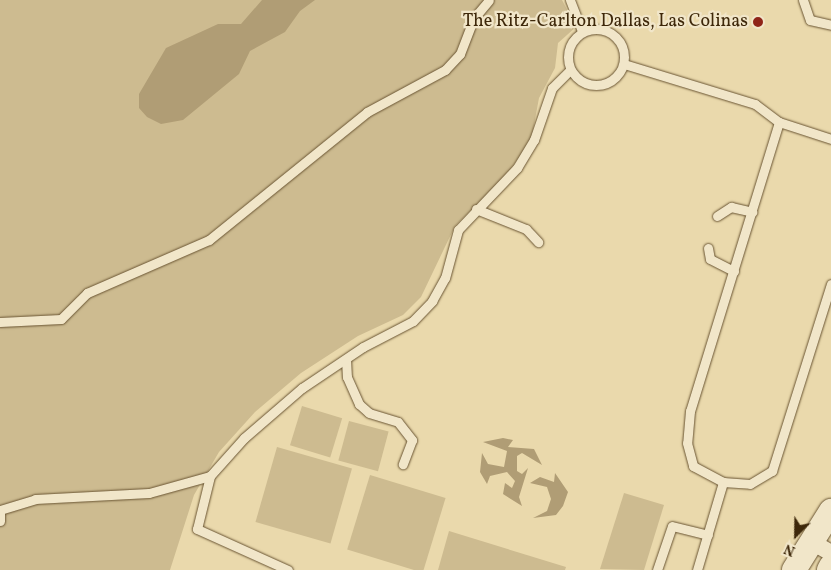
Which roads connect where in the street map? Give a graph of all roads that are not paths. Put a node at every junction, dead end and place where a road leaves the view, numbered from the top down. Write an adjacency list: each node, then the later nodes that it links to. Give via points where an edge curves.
1 (489, 0): 17 (lane, via 474,18 460,54 445,70 367,112 209,240 87,293 61,319)
2 (570, 0): 5 (lane)
3 (802, 0): 4 (lane, via 810,20)
4 (831, 26)
5 (582, 32): 6 (lane, via 609,32 622,46); 7 (lane, via 570,45)
6 (624, 64): 7 (lane, via 615,79 599,86 582,82); 8 (lane, via 754,104)
7 (570, 70): 10 (lane, via 552,88 534,140 517,168)
8 (779, 122): 9 (lane); 11 (lane)
9 (831, 139)
10 (476, 209): 13 (lane, via 526,228); 18 (lane, via 458,230 445,278 432,301 413,321)
11 (752, 212): 12 (lane, via 730,206); 15 (lane)
12 (717, 216)
13 (538, 242)
14 (708, 248): 15 (lane, via 710,258)
15 (734, 271): 21 (lane, via 690,411 687,443 693,466)
16 (831, 284): 21 (lane, via 772,471 750,484)
17 (0, 322)
18 (346, 359): 19 (lane, via 347,377 359,404 369,413 398,422 412,440); 20 (lane, via 302,388 244,438)
19 (403, 464)
20 (210, 476): 22 (lane, via 149,494 84,500 35,499); 28 (lane, via 197,529)
21 (722, 482): 25 (lane)
22 (0, 510): 24 (lane)
23 (831, 511): 26 (main road)
24 (0, 521)
25 (708, 535): 29 (lane, via 672,526); 30 (lane)
26 (821, 547): 31 (main road)
27 (831, 566): 32 (main road)
28 (288, 570)
29 (658, 570)
30 (697, 570)
31 (794, 570)
32 (829, 570)

